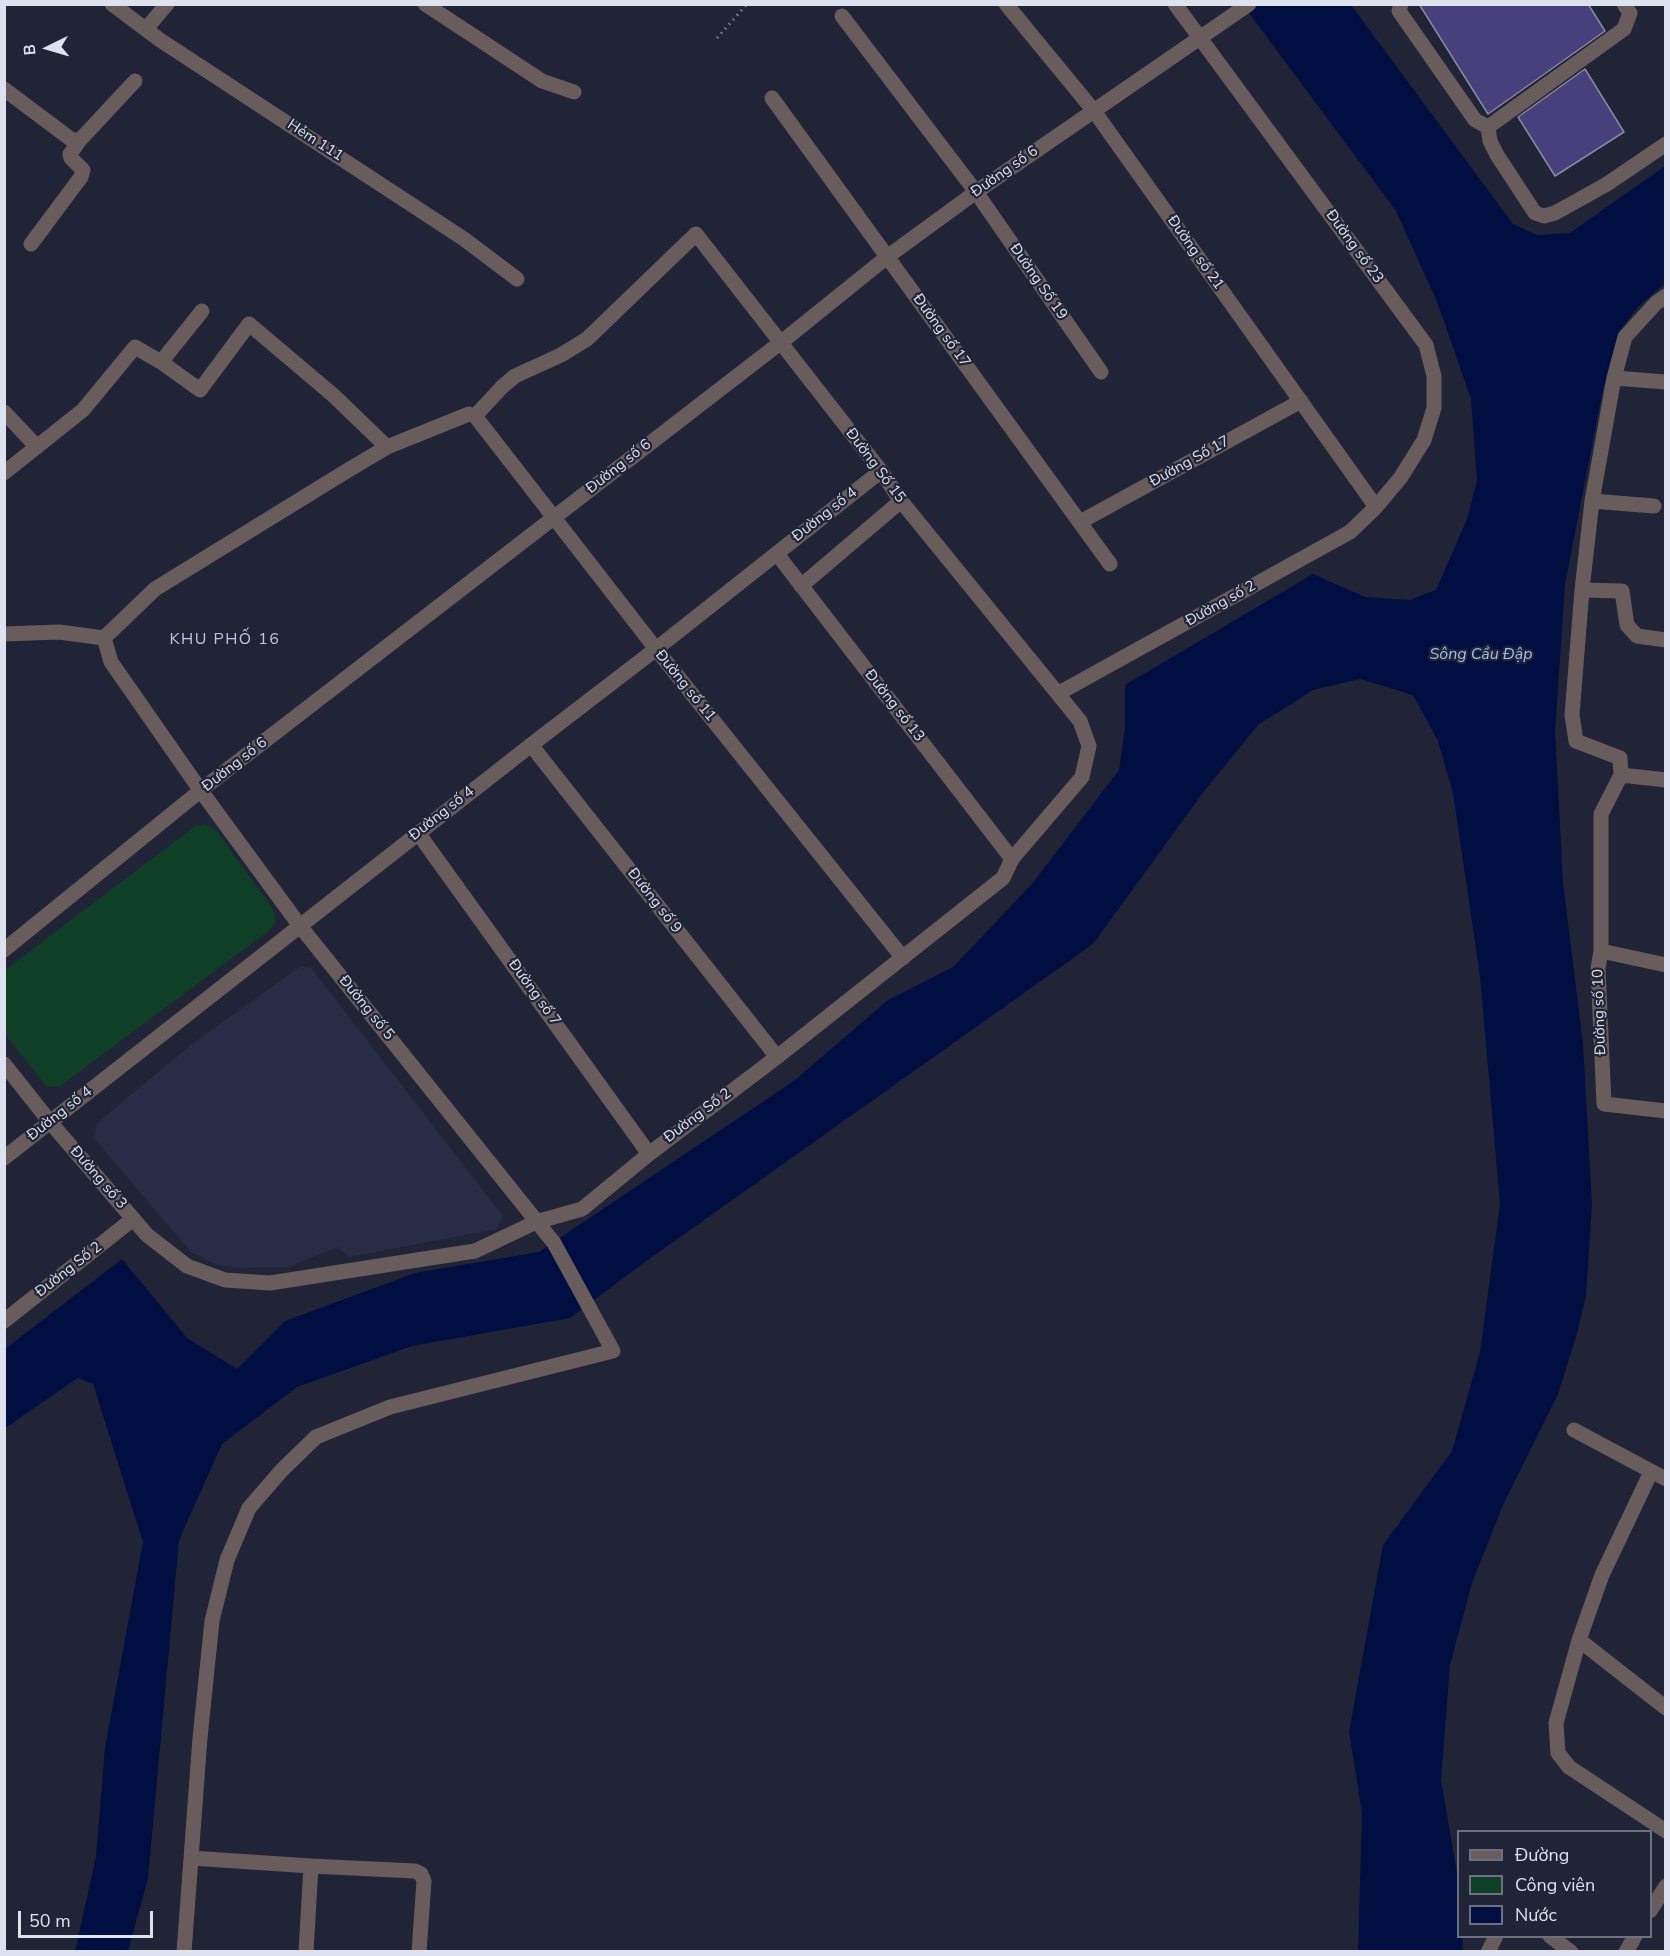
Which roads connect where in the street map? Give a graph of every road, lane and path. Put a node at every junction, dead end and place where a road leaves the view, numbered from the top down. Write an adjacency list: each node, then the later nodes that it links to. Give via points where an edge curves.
1 (112, 4): 11 (street, Hẻm 111)
2 (167, 4): 11 (street)
3 (747, 4): 12 (path)
4 (1006, 4): 18 (street, Đường số 21)
5 (1175, 4): 13 (street, Đường số 23)
6 (1249, 4): 13 (street, Đường số 6)
7 (1401, 4): 19 (street, via 1400,10 1475,120)
8 (1624, 4): 19 (street, via 1630,14 1624,29)
9 (435, 7): 16 (street, via 542,81)
10 (842, 16): 22 (street, Đường Số 19)
11 (146, 29): 25 (street, Hẻm 111, via 464,239)
12 (717, 38)
13 (1201, 38): 18 (street, Đường số 6); 43 (street, Đường số 23, via 1426,345 1434,376 1434,408 1424,440)
14 (135, 81): 20 (street)
15 (4, 89): 20 (street, via 72,140)
16 (574, 92)
17 (772, 98): 24 (street, Đường số 17)
18 (1094, 111): 22 (street, Đường số 6); 33 (street, Đường số 21)
19 (1488, 127): 21 (street, via 1497,155 1535,213 1544,216 1607,184)
20 (80, 140): 23 (street, via 70,154 83,170 81,177)
21 (1665, 144)
22 (976, 192): 24 (street, Đường số 6); 30 (street, Đường Số 19)
23 (31, 244)
24 (887, 257): 28 (street, Đường số 6); 45 (street, Đường số 17)
25 (517, 279)
26 (1665, 296): 31 (street, via 1625,337)
27 (202, 310): 29 (street)
28 (780, 342): 35 (street, Đường Số 15, via 696,234 587,339 561,356 515,376); 38 (street, Đường Số 15); 44 (street, Đường số 6)
29 (161, 362): 36 (street, via 135,347 83,410); 37 (street, via 200,390 249,324)
30 (1101, 372)
31 (1614, 378): 32 (street); 41 (street)
32 (1665, 382)
33 (1301, 401): 43 (street, Đường số 21); 45 (street, Đường Số 17)
34 (4, 412): 36 (street)
35 (472, 415): 37 (street); 44 (street, Đường số 11)
36 (37, 447): 39 (street)
37 (387, 447): 51 (street, via 155,589)
38 (881, 471): 40 (street, Đường Số 15); 46 (street, Đường số 4)
39 (4, 473)
40 (901, 501): 48 (street); 54 (street, Đường Số 15)
41 (1592, 501): 42 (street); 49 (street)
42 (1654, 506)
43 (1376, 507): 54 (street, Đường số 2, via 1350,532)
44 (555, 517): 53 (street, Đường số 11); 58 (street, Đường số 6)
45 (1080, 522): 47 (street, Đường số 17)
46 (777, 554): 48 (street, Đường số 13); 53 (street, Đường số 4)
47 (1110, 564)
48 (801, 586): 60 (street, Đường số 13)
49 (1582, 590): 52 (street, via 1622,591 1627,625 1637,636); 56 (street, via 1572,715 1576,741 1620,758)
50 (4, 634): 51 (street, via 59,632)
51 (104, 638): 58 (street, Đường số 5, via 111,662)
52 (1665, 640)
53 (656, 650): 55 (street, Đường số 4); 64 (street, Đường số 11)
54 (1059, 693): 60 (street, Đường Số 2, via 1080,721 1089,746 1082,777)
55 (531, 745): 59 (street, Đường số 4); 66 (street, Đường số 9)
56 (1621, 775): 57 (street); 63 (street, via 1600,814)
57 (1665, 780)
58 (201, 791): 61 (street, Đường số 5); 62 (street, Đường số 6)
59 (418, 833): 61 (street, Đường số 4); 70 (street, Đường số 7)
60 (1012, 859): 64 (street, Đường Số 2, via 1003,878)
61 (300, 926): 69 (street, Đường số 4); 73 (street, Đường số 5)
62 (4, 950)
63 (1600, 951): 65 (street, Đường số 10); 68 (street, Đường số 10, via 1604,1104)
64 (903, 958): 66 (street, Đường Số 2)
65 (1665, 965)
66 (777, 1057): 70 (street, Đường Số 2)
67 (4, 1064): 69 (street, Đường số 3)
68 (1665, 1111)
69 (50, 1122): 71 (street, Đường số 4); 72 (street, Đường số 3)
70 (649, 1154): 73 (street, Đường Số 2, via 582,1209)
71 (4, 1158)
72 (133, 1219): 74 (street, Đường số 3); 75 (street, Đường Số 2)
73 (536, 1221): 74 (street, Đường Số 2, via 475,1251 270,1283 225,1280 187,1266); 82 (street, Đường số 5, via 554,1243 613,1351 390,1407 316,1437 249,1508 227,1560 212,1621)
74 (147, 1235)
75 (4, 1321)
76 (1574, 1430): 77 (street)
77 (1651, 1472): 78 (street); 79 (street, via 1602,1575)
78 (1665, 1479)
79 (1578, 1640): 80 (street); 81 (street, via 1556,1723 1558,1753 1569,1767)
80 (1665, 1708)
81 (1665, 1831)
82 (191, 1858): 83 (street); 89 (street)
83 (311, 1866): 90 (street); 91 (street, via 421,1874 424,1881)
84 (1665, 1886): 85 (street)
85 (1652, 1908)
86 (1495, 1938): 92 (street)
87 (1553, 1938): 93 (street)
88 (1634, 1938): 94 (street)
89 (184, 1952)
90 (306, 1952)
91 (419, 1952)
92 (1488, 1952)
93 (1571, 1952)
94 (1626, 1952)

